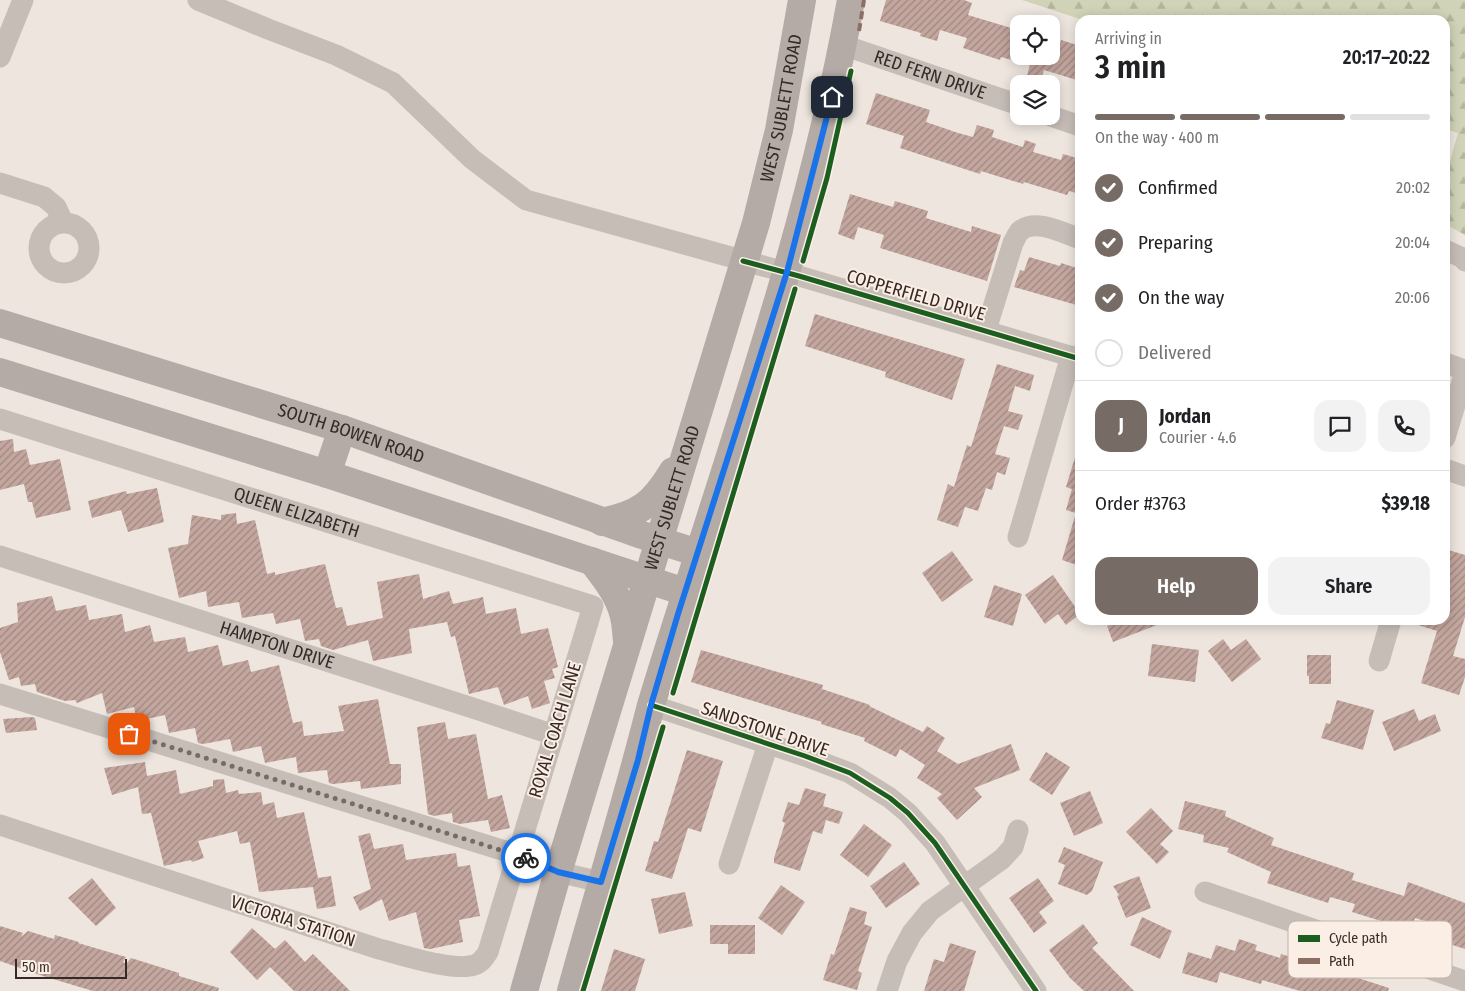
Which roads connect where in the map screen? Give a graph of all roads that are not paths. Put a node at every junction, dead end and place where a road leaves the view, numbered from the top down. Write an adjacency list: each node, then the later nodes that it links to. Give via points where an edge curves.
1 (23, 0): 6 (street)
2 (198, 0): 14 (street, COPPERFIELD DRIVE, via 336,55 393,83 472,159 526,200)
3 (802, 0): 14 (main road, WEST SUBLETT ROAD, via 779,130 756,224)
4 (851, 0): 5 (main road)
5 (843, 46): 7 (street, RED FERN DRIVE); 16 (main road)
6 (0, 57)
7 (1010, 102)
8 (1060, 119): 9 (street)
9 (1075, 124)
10 (0, 183): 11 (street, via 44,197 56,207)
11 (62, 222)
12 (1075, 236): 18 (street, via 1043,226 1020,231 1013,243)
13 (1450, 252): 15 (street)
14 (743, 261): 16 (street, COPPERFIELD DRIVE); 27 (main road, WEST SUBLETT ROAD)
15 (1465, 261)
16 (787, 272): 18 (street, COPPERFIELD DRIVE); 34 (main road)
17 (0, 323): 26 (main road, SOUTH BOWEN ROAD)
18 (986, 330): 19 (street, COPPERFIELD DRIVE)
19 (1075, 358)
20 (1075, 361): 32 (street)
21 (1450, 365): 22 (street)
22 (1465, 371): 25 (street)
23 (0, 372): 29 (main road)
24 (0, 419): 39 (street, QUEEN ELIZABETH)
25 (1450, 421)
26 (342, 429): 29 (main road); 31 (main road, SOUTH BOWEN ROAD)
27 (686, 449): 31 (main road, via 661,490 643,508); 33 (main road, WEST SUBLETT ROAD)
28 (1450, 471): 30 (street)
29 (327, 474): 36 (main road)
30 (1465, 476)
31 (602, 522): 33 (main road, SOUTH BOWEN ROAD)
32 (1018, 538)
33 (659, 541): 34 (main road, SOUTH BOWEN ROAD); 37 (main road, WEST SUBLETT ROAD)
34 (698, 553): 38 (main road)
35 (0, 556): 45 (street, HAMPTON DRIVE)
36 (592, 561): 37 (main road); 41 (main road, via 614,592 623,613)
37 (647, 579): 38 (main road); 41 (main road, WEST SUBLETT ROAD)
38 (685, 592): 44 (main road)
39 (593, 606): 45 (street, ROYAL COACH LANE)
40 (1390, 625): 42 (street)
41 (628, 644): 51 (main road, WEST SUBLETT ROAD)
42 (1379, 661)
43 (0, 694): 49 (street)
44 (651, 705): 46 (street, SANDSTONE DRIVE); 52 (main road)
45 (554, 736): 49 (street, ROYAL COACH LANE)
46 (768, 744): 50 (street); 53 (street, SANDSTONE DRIVE, via 850,773 890,798 935,843)
47 (0, 825): 49 (street, VICTORIA STATION, via 379,948 457,966 473,966 488,952)
48 (1018, 830): 53 (street, via 1013,847 1002,859)
49 (518, 854): 51 (street)
50 (728, 864)
51 (558, 872): 52 (street); 58 (main road, WEST SUBLETT ROAD)
52 (601, 882): 59 (main road)
53 (965, 885): 60 (street, via 930,911 912,933 897,961); 61 (street, SANDSTONE DRIVE)
54 (1205, 892): 55 (street)
55 (1290, 921)
56 (1452, 977): 57 (street)
57 (1465, 981)
58 (524, 991)
59 (571, 991)
60 (887, 991)
61 (1036, 991)

